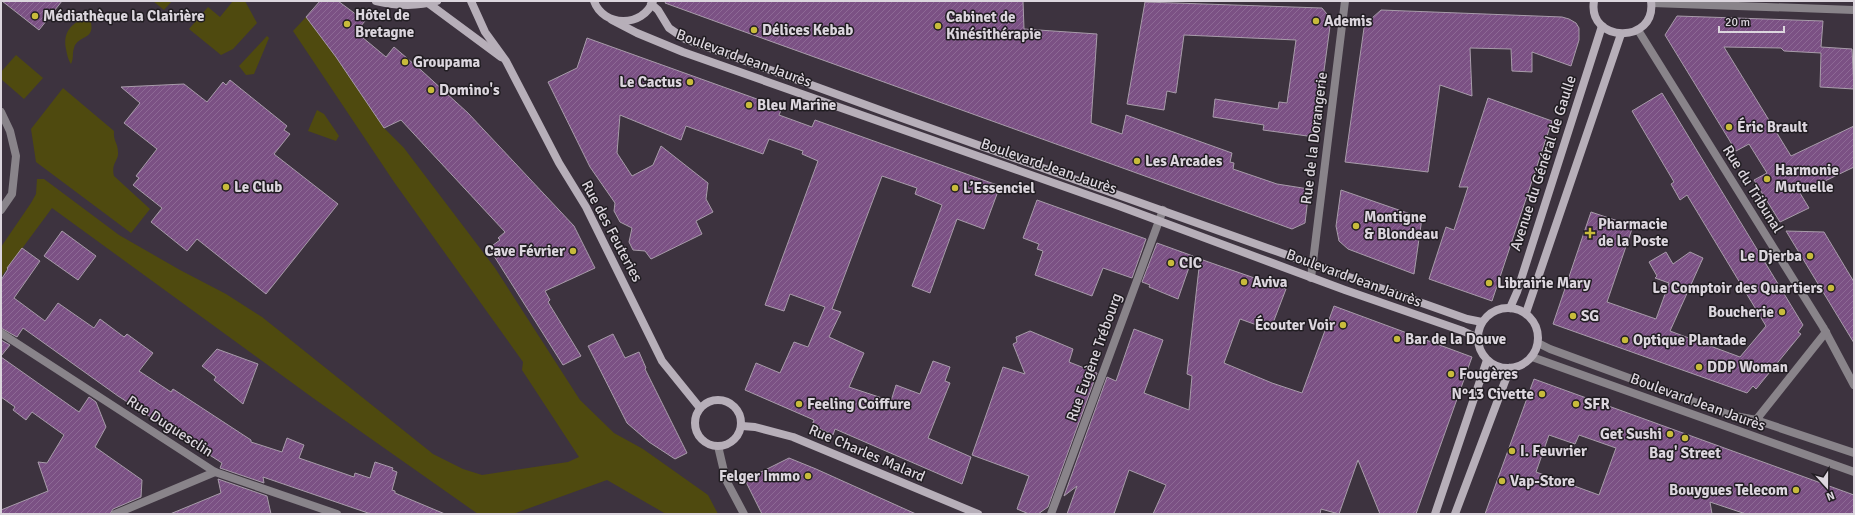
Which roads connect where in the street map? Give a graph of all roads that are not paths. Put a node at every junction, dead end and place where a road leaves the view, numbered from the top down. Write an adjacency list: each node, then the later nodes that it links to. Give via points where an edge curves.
1 (376, 1): 9 (main road, via 396,6)
2 (437, 1): 9 (main road)
3 (471, 1): 15 (main road, Rue des Feuteries, via 485,32)
4 (1345, 1): 20 (street, Rue de la Dorangerie)
5 (1594, 1): 12 (main road, via 1595,16)
6 (592, 2): 11 (main road, Boulevard Jean Jaurès)
7 (1651, 2): 10 (street); 13 (main road, via 1648,18)
8 (652, 3): 11 (main road, via 645,13 636,19 624,22); 18 (main road, Boulevard Jean Jaurès, via 669,28 685,39)
9 (428, 4): 15 (main road, Rue des Feuteries)
10 (1854, 10)
11 (612, 20): 19 (main road, Boulevard Jean Jaurès, via 683,52)
12 (1602, 26): 14 (main road, via 1608,31); 22 (main road, Avenue du Général de Gaulle)
13 (1638, 30): 14 (main road); 25 (street, Rue du Tribunal)
14 (1621, 34): 23 (main road, Avenue du Général de Gaulle)
15 (506, 61): 33 (main road, Rue des Feuteries, via 559,163 586,207 662,361)
16 (1, 112): 17 (street, via 10,131 16,156 12,194)
17 (1, 210)
18 (1163, 210): 19 (street, Rue Eugène Trébourg); 20 (main road, Boulevard Jean Jaurès)
19 (1159, 222): 21 (main road, Boulevard Jean Jaurès); 44 (street, Rue Eugène Trébourg)
20 (1312, 264): 21 (street, Rue de la Dorangerie); 24 (main road, Boulevard Jean Jaurès, via 1467,319)
21 (1311, 278): 27 (main road, Boulevard Jean Jaurès)
22 (1510, 308): 23 (main road); 24 (main road, via 1494,311)
23 (1526, 313): 28 (main road, via 1537,327)
24 (1482, 322): 27 (main road)
25 (1826, 332): 32 (street, Rue du Tribunal); 34 (street)
26 (1, 333): 38 (street, Rue Duguesclin)
27 (1478, 338): 30 (main road, via 1479,346)
28 (1538, 344): 29 (main road); 34 (street, Boulevard Jean Jaurès, via 1730,415)
29 (1532, 357): 31 (main road, via 1526,363); 39 (street, Boulevard Jean Jaurès)
30 (1487, 360): 31 (main road, via 1494,365); 45 (main road)
31 (1510, 368): 46 (main road)
32 (1854, 385)
33 (700, 408): 35 (main road, via 715,399 728,401 738,410); 36 (main road, via 695,420 697,434 706,443)
34 (1756, 420): 37 (street, Boulevard Jean Jaurès)
35 (742, 426): 36 (main road, via 734,440); 43 (main road, Rue Charles Malard, via 793,437)
36 (718, 446): 42 (street, via 726,480)
37 (1854, 453)
38 (215, 472): 40 (street); 41 (street, Rue Duguesclin)
39 (1854, 472)
40 (115, 514)
41 (337, 514)
42 (744, 514)
43 (978, 514)
44 (1051, 514)
45 (1435, 514)
46 (1456, 514)

